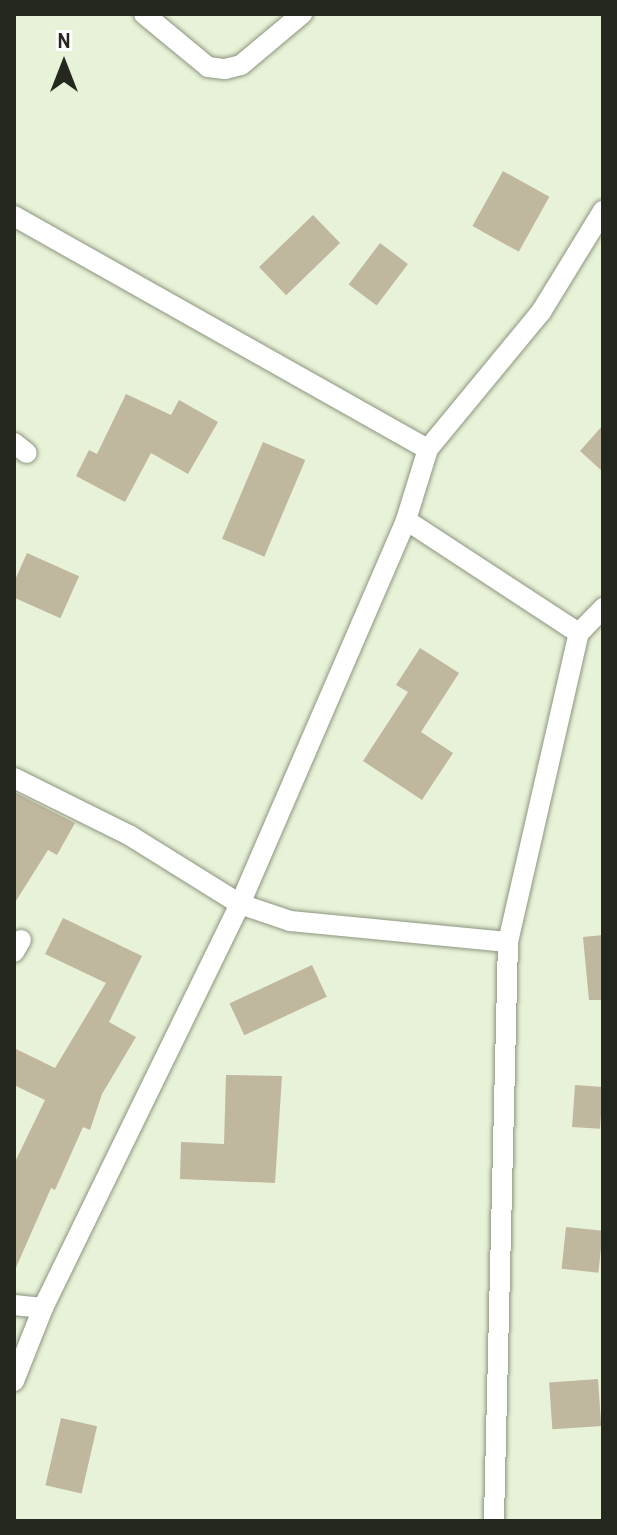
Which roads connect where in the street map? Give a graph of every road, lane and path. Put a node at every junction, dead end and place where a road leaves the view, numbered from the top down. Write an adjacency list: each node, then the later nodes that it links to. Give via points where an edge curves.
1 (144, 14): 2 (street, via 192,57 225,69 241,65)
2 (302, 14)
3 (603, 211): 5 (street, via 541,312)
4 (14, 216): 5 (street)
5 (428, 449): 6 (street)
6 (406, 520): 8 (street); 10 (street)
7 (603, 608): 8 (street)
8 (579, 633): 11 (street)
9 (14, 778): 10 (street, via 129,835)
10 (240, 904): 11 (street, via 290,921); 13 (street)
11 (508, 942): 15 (street)
12 (14, 1305): 13 (street)
13 (43, 1308): 14 (street)
14 (14, 1381)
15 (494, 1521)

